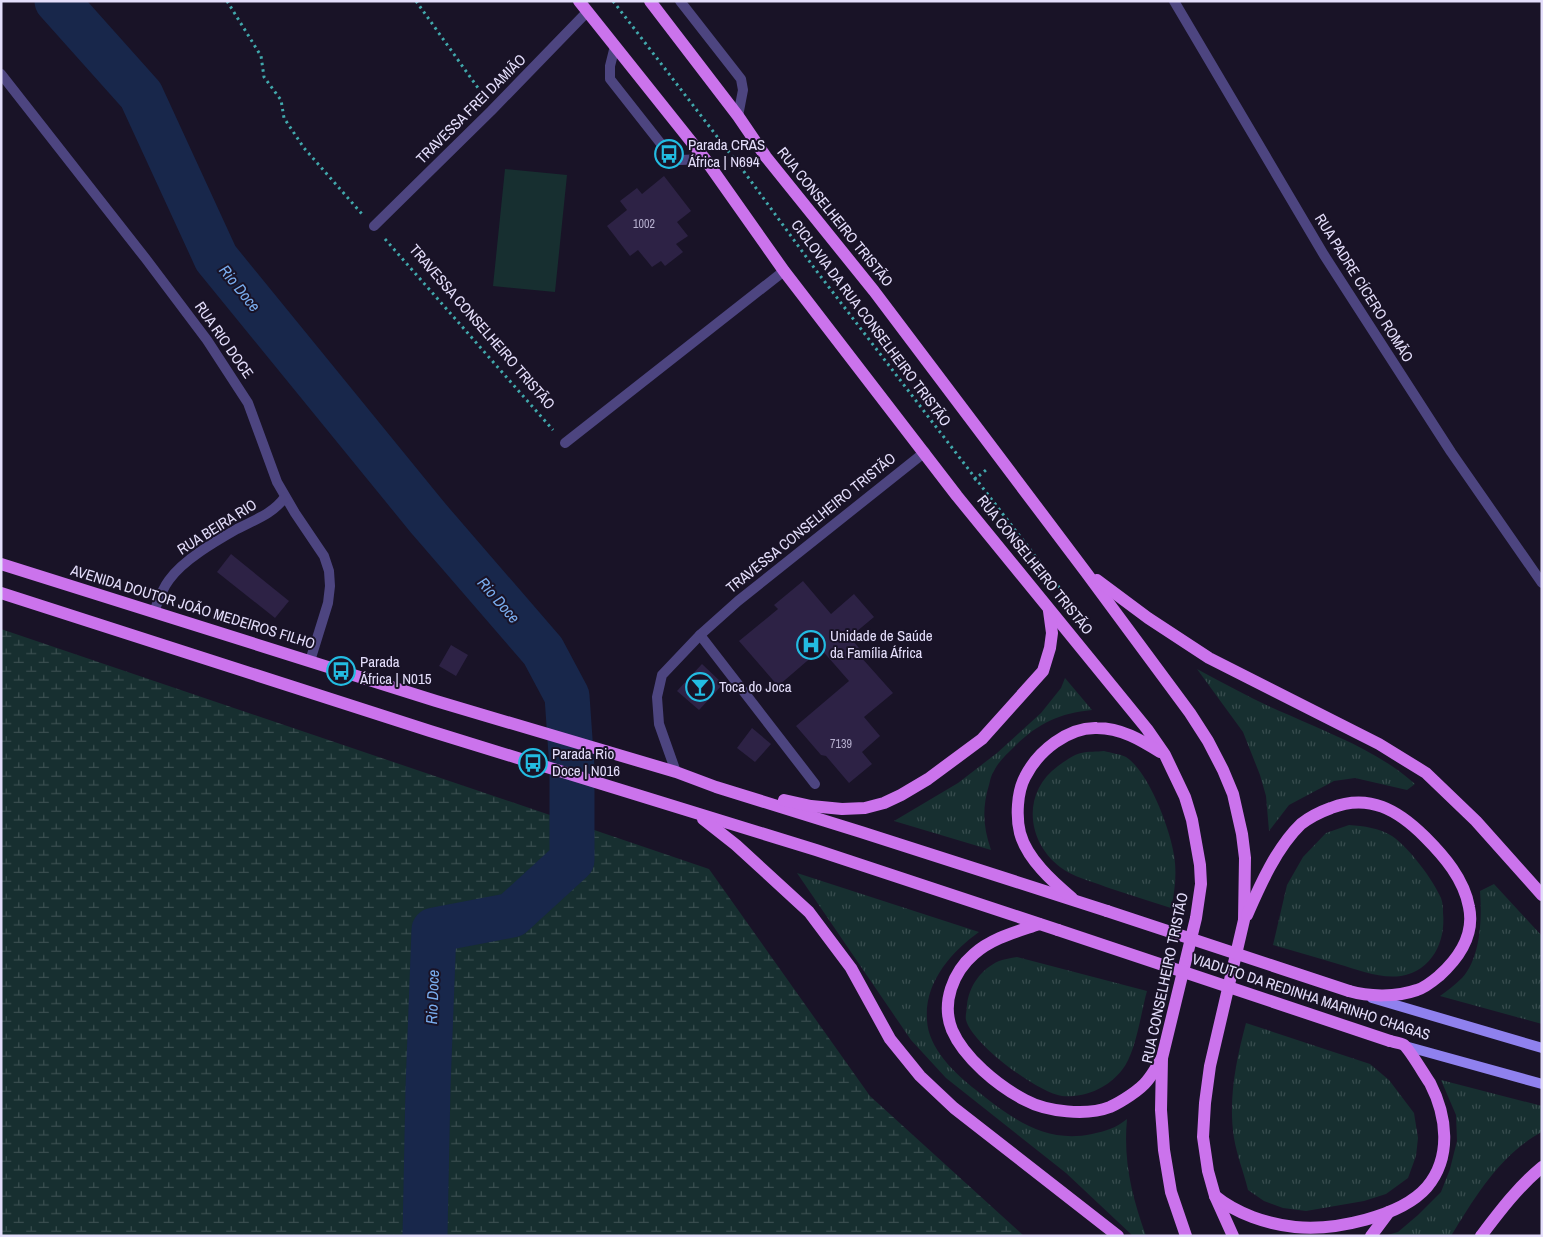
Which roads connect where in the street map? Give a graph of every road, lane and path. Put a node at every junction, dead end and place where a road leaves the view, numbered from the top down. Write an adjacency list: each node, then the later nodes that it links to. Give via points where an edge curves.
1 (227, 1): 14 (path, TRAVESSA CONSELHEIRO TRISTÃO, via 261,56 264,77 281,100 284,118 304,148)
2 (416, 1): 11 (path)
3 (579, 1): 8 (main road, RUA CONSELHEIRO TRISTÃO)
4 (613, 1): 19 (path, CICLOVIA DA RUA CONSELHEIRO TRISTÃO)
5 (650, 1): 12 (main road, RUA CONSELHEIRO TRISTÃO)
6 (680, 1): 12 (street, via 741,79 743,90)
7 (1174, 1): 24 (street, RUA PADRE CÍCERO ROMÃO, via 1324,255 1451,452)
8 (587, 12): 9 (main road, RUA CONSELHEIRO TRISTÃO); 11 (street, TRAVESSA FREI DAMIÃO)
9 (615, 46): 13 (main road, RUA CONSELHEIRO TRISTÃO); 13 (street, via 610,79 669,154 680,160)
10 (1, 74): 21 (street, RUA RIO DOCE, via 208,340 248,403 269,464)
11 (491, 111): 14 (street, TRAVESSA FREI DAMIÃO)
12 (738, 116): 18 (main road, RUA CONSELHEIRO TRISTÃO, via 766,157 874,291)
13 (705, 159): 15 (main road, RUA CONSELHEIRO TRISTÃO)
14 (374, 226): 16 (path, TRAVESSA CONSELHEIRO TRISTÃO)
15 (784, 271): 16 (street); 17 (main road, RUA CONSELHEIRO TRISTÃO)
16 (565, 443)
17 (925, 452): 20 (main road, RUA CONSELHEIRO TRISTÃO); 29 (street, TRAVESSA CONSELHEIRO TRISTÃO)
18 (1000, 458): 19 (path); 23 (main road, RUA CONSELHEIRO TRISTÃO)
19 (975, 479): 20 (path); 26 (path, CICLOVIA DA RUA CONSELHEIRO TRISTÃO)
20 (957, 496): 27 (main road, RUA CONSELHEIRO TRISTÃO)
21 (285, 497): 28 (street, RUA BEIRA RIO, via 265,515 237,529 178,569 168,580); 30 (street, RUA RIO DOCE, via 324,556 329,570 328,603)
22 (1, 564): 28 (main road, AVENIDA DOUTOR JOÃO MEDEIROS FILHO)
23 (1086, 570): 37 (main road, via 1148,618 1209,658 1379,744 1426,773 1476,821); 39 (main road, RUA CONSELHEIRO TRISTÃO, via 1190,713 1223,770 1233,794 1242,834)
24 (1542, 583)
25 (1, 593): 35 (main road)
26 (1071, 602)
27 (1047, 606): 31 (main road, RUA CONSELHEIRO TRISTÃO, via 1148,729); 34 (main road, via 1052,633 1043,671 982,738 902,795 865,808 842,809)
28 (154, 612): 30 (main road, AVENIDA DOUTOR JOÃO MEDEIROS FILHO)
29 (700, 635): 32 (street, TRAVESSA CONSELHEIRO TRISTÃO, via 662,675 657,697 659,724); 33 (street)
30 (310, 661): 32 (main road, AVENIDA DOUTOR JOÃO MEDEIROS FILHO)
31 (1165, 755): 38 (main road, via 1139,739 1112,729 1075,730 1035,761 1024,778 1018,799 1020,834 1046,875); 44 (main road, RUA CONSELHEIRO TRISTÃO, via 1192,820 1201,884 1196,918)
32 (676, 772): 34 (main road, AVENIDA DOUTOR JOÃO MEDEIROS FILHO)
33 (815, 784)
34 (716, 787): 36 (main road, AVENIDA DOUTOR JOÃO MEDEIROS FILHO)
35 (697, 814): 40 (main road, VIADUTO DA REDINHA MARINHO CHAGAS); 49 (main road, via 809,912 851,968 890,1039 920,1076 954,1108)
36 (861, 832): 38 (main road, VIADUTO DA REDINHA MARINHO CHAGAS)
37 (1542, 895)
38 (1076, 902): 41 (main road, VIADUTO DA REDINHA MARINHO CHAGAS, bridge)
39 (1244, 920): 41 (main road, via 1282,849 1301,825 1318,812 1342,803 1365,802 1388,808 1410,821 1442,854 1464,887 1470,908 1470,926 1464,945 1447,968 1418,990 1394,995); 47 (main road, RUA CONSELHEIRO TRISTÃO, via 1205,1103 1203,1137)
40 (1039, 924): 42 (main road, VIADUTO DA REDINHA MARINHO CHAGAS, bridge); 44 (main road, via 988,944 973,954 952,984 947,1005 952,1029 982,1069 1026,1101 1062,1111 1091,1112 1110,1107 1146,1082)
41 (1353, 992): 43 (main road, VIADUTO DA REDINHA MARINHO CHAGAS)
42 (1405, 1046): 45 (main road, VIADUTO DA REDINHA MARINHO CHAGAS); 48 (main road, via 1433,1090 1440,1109 1444,1141 1440,1165 1426,1187 1414,1199)
43 (1542, 1048)
44 (1162, 1058): 50 (main road, RUA CONSELHEIRO TRISTÃO, via 1164,1150 1171,1192)
45 (1542, 1084)
46 (1542, 1167): 53 (main road, via 1523,1184)
47 (1215, 1196): 48 (main road, via 1227,1206 1249,1215 1295,1227 1345,1225); 51 (main road, RUA CONSELHEIRO TRISTÃO)
48 (1389, 1212): 52 (main road)
49 (1118, 1236)
50 (1186, 1236)
51 (1233, 1236)
52 (1371, 1236)
53 (1481, 1236)

